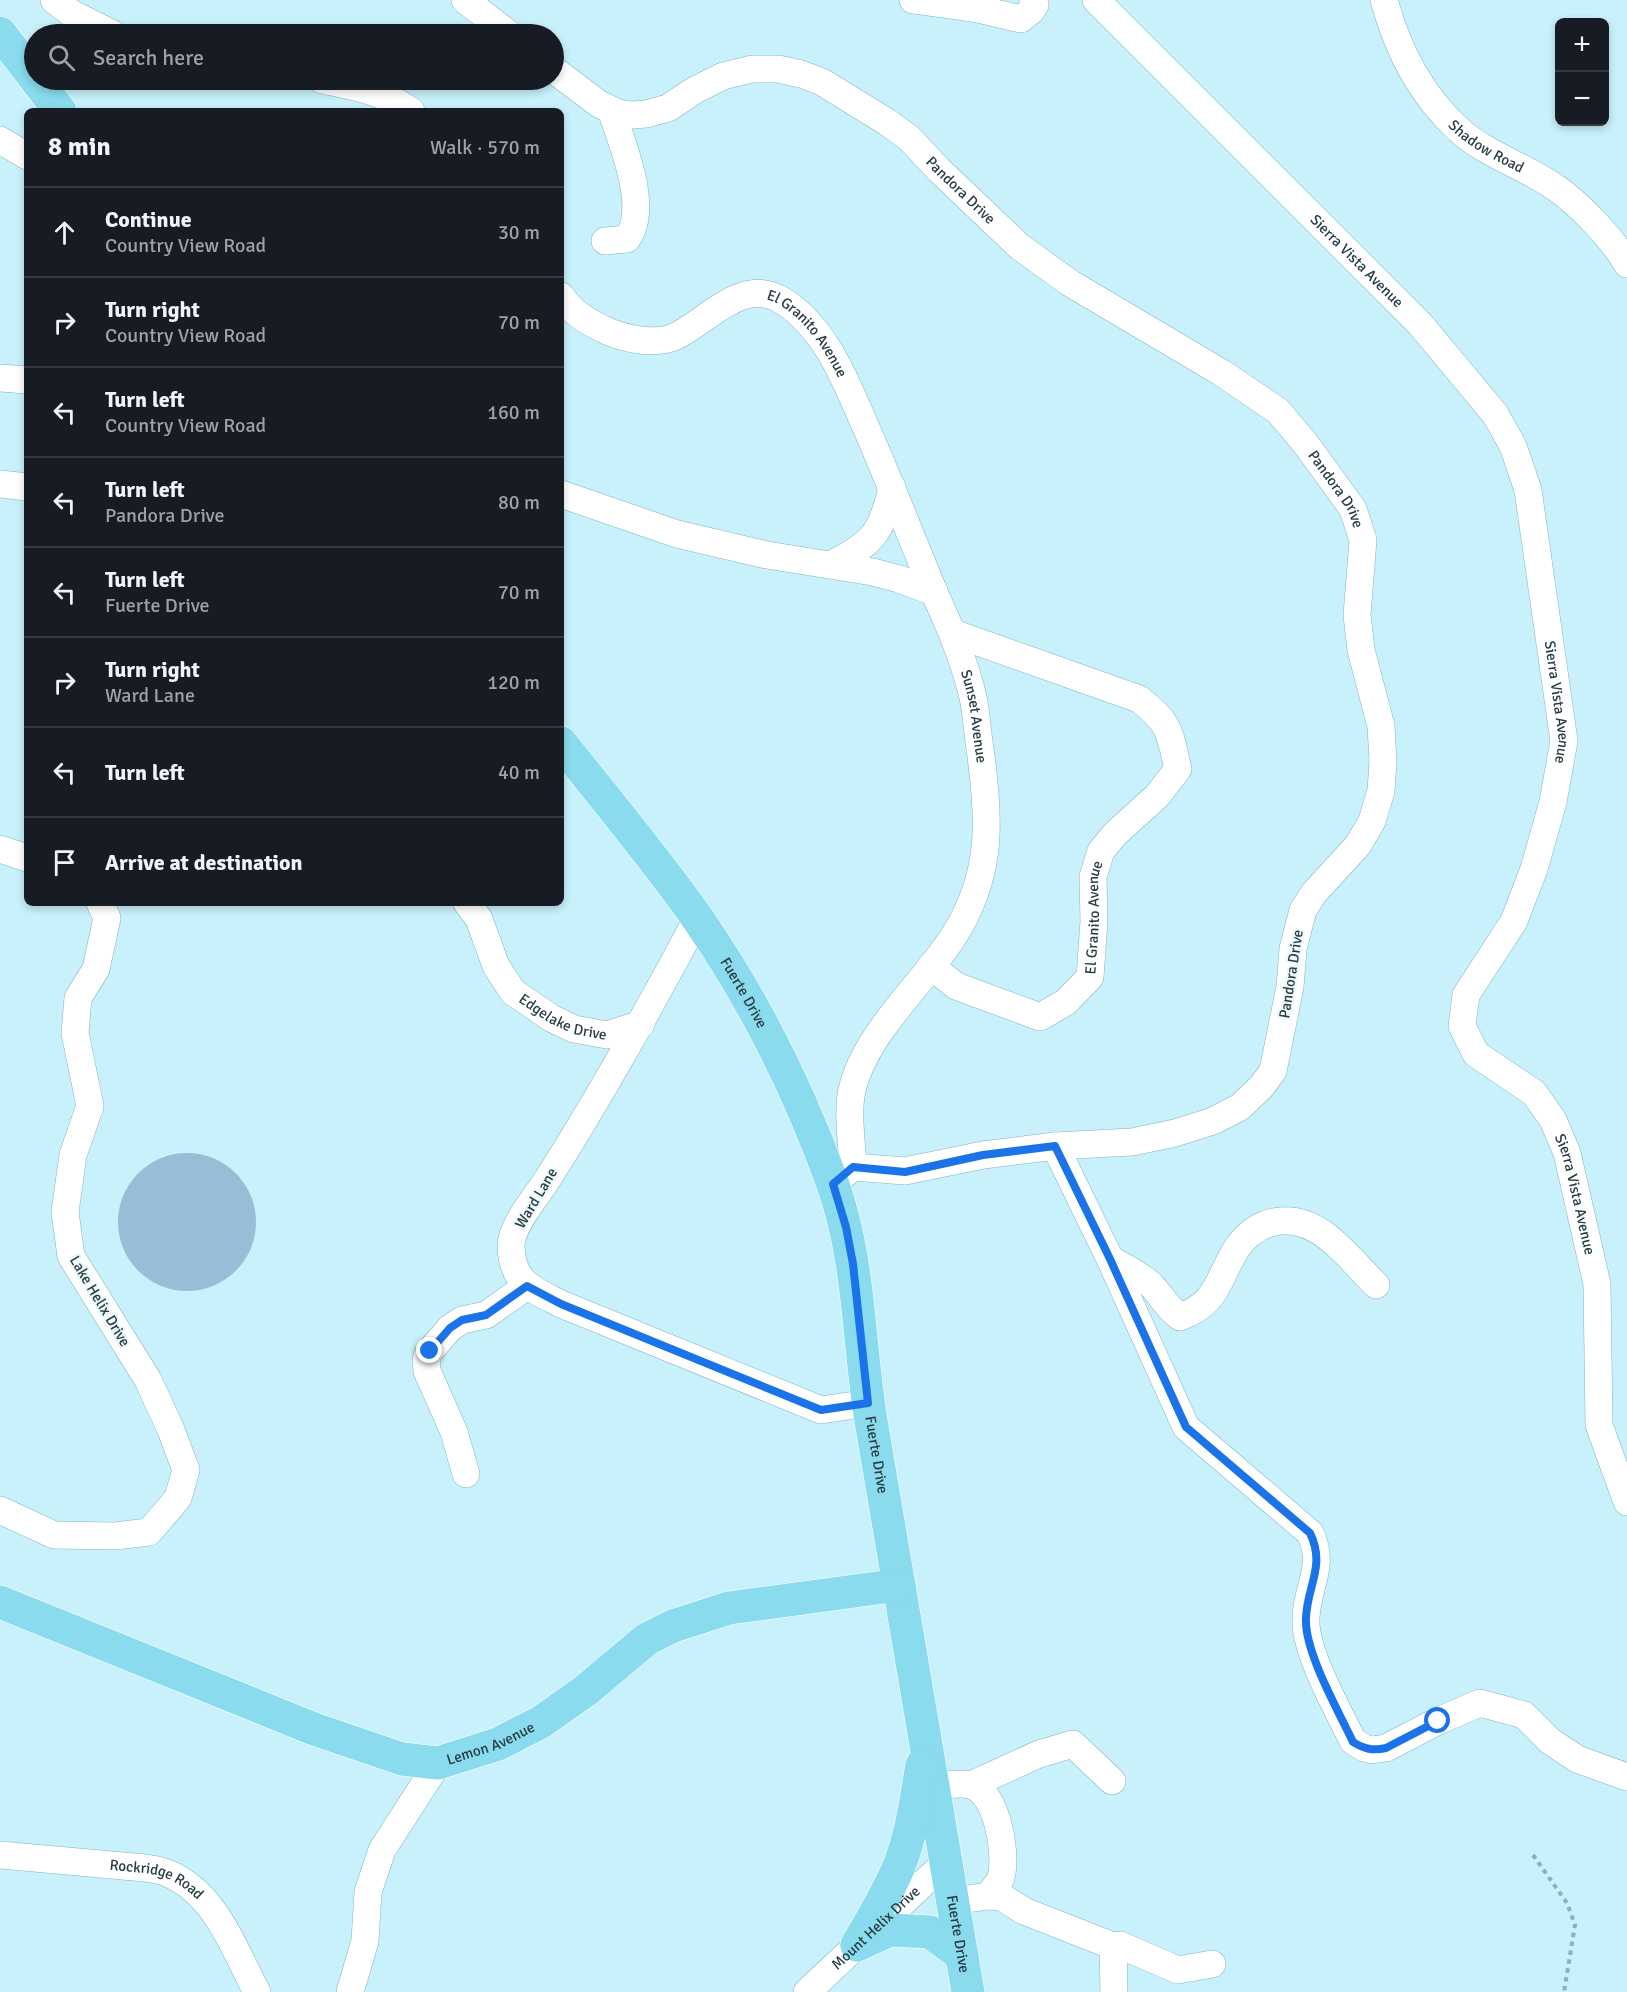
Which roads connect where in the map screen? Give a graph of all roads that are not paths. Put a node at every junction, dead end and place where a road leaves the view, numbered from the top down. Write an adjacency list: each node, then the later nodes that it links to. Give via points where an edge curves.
1 (54, 0): 7 (street)
2 (465, 0): 8 (street)
3 (913, 0): 4 (street, via 1021,18 1032,11)
4 (1033, 0)
5 (1096, 0): 46 (street, Sierra Vista Avenue, via 1420,324 1495,414 1517,457 1528,490 1564,741 1534,869 1514,921 1466,995 1462,1026 1476,1054 1534,1093 1553,1120 1567,1153 1597,1284 1599,1425)
6 (1384, 0): 20 (street, Shadow Road, via 1411,70 1458,130 1492,154 1555,187 1586,213)
7 (93, 24)
8 (496, 24)
9 (0, 33): 10 (main road)
10 (24, 65)
11 (564, 78): 16 (street, Pandora Drive)
12 (44, 90): 14 (main road)
13 (365, 90): 15 (street)
14 (58, 108)
15 (406, 108)
16 (611, 110): 19 (street, via 633,181 637,213 634,230 627,239); 39 (street, Pandora Drive, via 632,115 668,108 723,76 752,69 778,69 822,82 909,138 1020,247 1070,283 1222,373 1278,411 1353,509 1362,540 1357,615 1361,650 1381,726 1381,791 1372,821 1358,845 1303,910 1273,1071 1240,1107 1204,1124 1132,1142)
17 (0, 140): 18 (street)
18 (24, 154)
19 (605, 241)
20 (1627, 264)
21 (564, 301): 26 (street, El Granito Avenue, via 580,318 636,340 673,337 729,302 750,294 765,292 781,300 810,325 840,370)
22 (0, 378): 23 (street)
23 (24, 380)
24 (0, 484): 25 (street)
25 (24, 487)
26 (892, 487): 28 (street, via 877,533 856,552); 29 (street, El Granito Avenue)
27 (564, 495): 28 (street, via 677,534)
28 (830, 565): 29 (street, via 873,572)
29 (934, 592): 30 (street, Sunset Avenue)
30 (953, 633): 37 (street, Sunset Avenue, via 974,701 986,790 987,834 972,900 948,945); 37 (street, El Granito Avenue, via 1139,699 1169,729 1178,769 1157,796 1101,851 1093,877 1090,977 1066,1002 1040,1017 956,986)
31 (564, 747): 36 (main road, Fuerte Drive)
32 (0, 849): 33 (street)
33 (24, 857)
34 (101, 906): 47 (street, Lake Helix Drive, via 107,918 96,969 78,998 75,1033 90,1106 73,1155 65,1212 71,1256 148,1380 186,1470 178,1498 149,1532 54,1535)
35 (470, 906): 38 (street, Edgelake Drive, via 479,919 496,966 513,992 550,1018 574,1029 608,1035)
36 (697, 918): 38 (street, Ward Lane); 40 (main road, Fuerte Drive, via 749,1003 799,1101)
37 (931, 966): 40 (street, Sunset Avenue, via 860,1064 852,1092)
38 (641, 1024): 43 (street, Ward Lane, via 518,1224 511,1245 518,1276)
39 (1055, 1146): 40 (street, Pandora Drive, via 983,1155 905,1172); 41 (street)
40 (843, 1175): 44 (main road, Fuerte Drive)
41 (1110, 1259): 42 (street, via 1152,1286 1180,1317 1211,1299 1238,1247 1251,1234 1266,1223 1285,1220 1301,1222 1329,1238); 52 (street, via 1186,1427 1310,1533 1317,1548 1306,1618 1309,1646 1353,1742 1372,1750 1386,1748 1480,1703 1524,1715 1550,1741 1577,1759)
42 (1376, 1285)
43 (527, 1286): 44 (street, via 561,1304 821,1410); 45 (street, via 486,1315 462,1320 450,1328 426,1359)
44 (868, 1403): 48 (main road, Fuerte Drive)
45 (466, 1474)
46 (1627, 1502)
47 (0, 1510)
48 (899, 1585): 50 (main road, Fuerte Drive); 51 (main road, Lemon Avenue, via 729,1608 682,1622 647,1639 541,1722 498,1744)
49 (0, 1602): 51 (main road, Lemon Avenue, via 314,1729 402,1759)
50 (926, 1742): 55 (main road, Fuerte Drive); 60 (main road, via 911,1826 899,1866)
51 (438, 1763): 65 (street, via 382,1850 368,1892 365,1941)
52 (1627, 1777)
53 (1112, 1781): 54 (street, via 1073,1744 1039,1754)
54 (972, 1785): 55 (street); 58 (street, via 990,1803 1003,1853 1002,1874)
55 (933, 1786): 57 (main road, Fuerte Drive)
56 (0, 1855): 64 (street, Rockridge Road, via 167,1873 194,1889 213,1909)
57 (946, 1862): 59 (main road, Fuerte Drive); 60 (street, Mount Helix Drive)
58 (988, 1896): 59 (street); 61 (street, via 1002,1897 1024,1911)
59 (953, 1901): 62 (main road, Fuerte Drive)
60 (857, 1945): 62 (main road, via 890,1930 920,1930 930,1932); 66 (street, Mount Helix Drive)
61 (1113, 1946): 63 (street, via 1120,1945 1178,1971); 68 (street)
62 (962, 1955): 67 (main road, Fuerte Drive)
63 (1212, 1964)
64 (258, 1992)
65 (350, 1992)
66 (807, 1992)
67 (968, 1992)
68 (1114, 1992)

